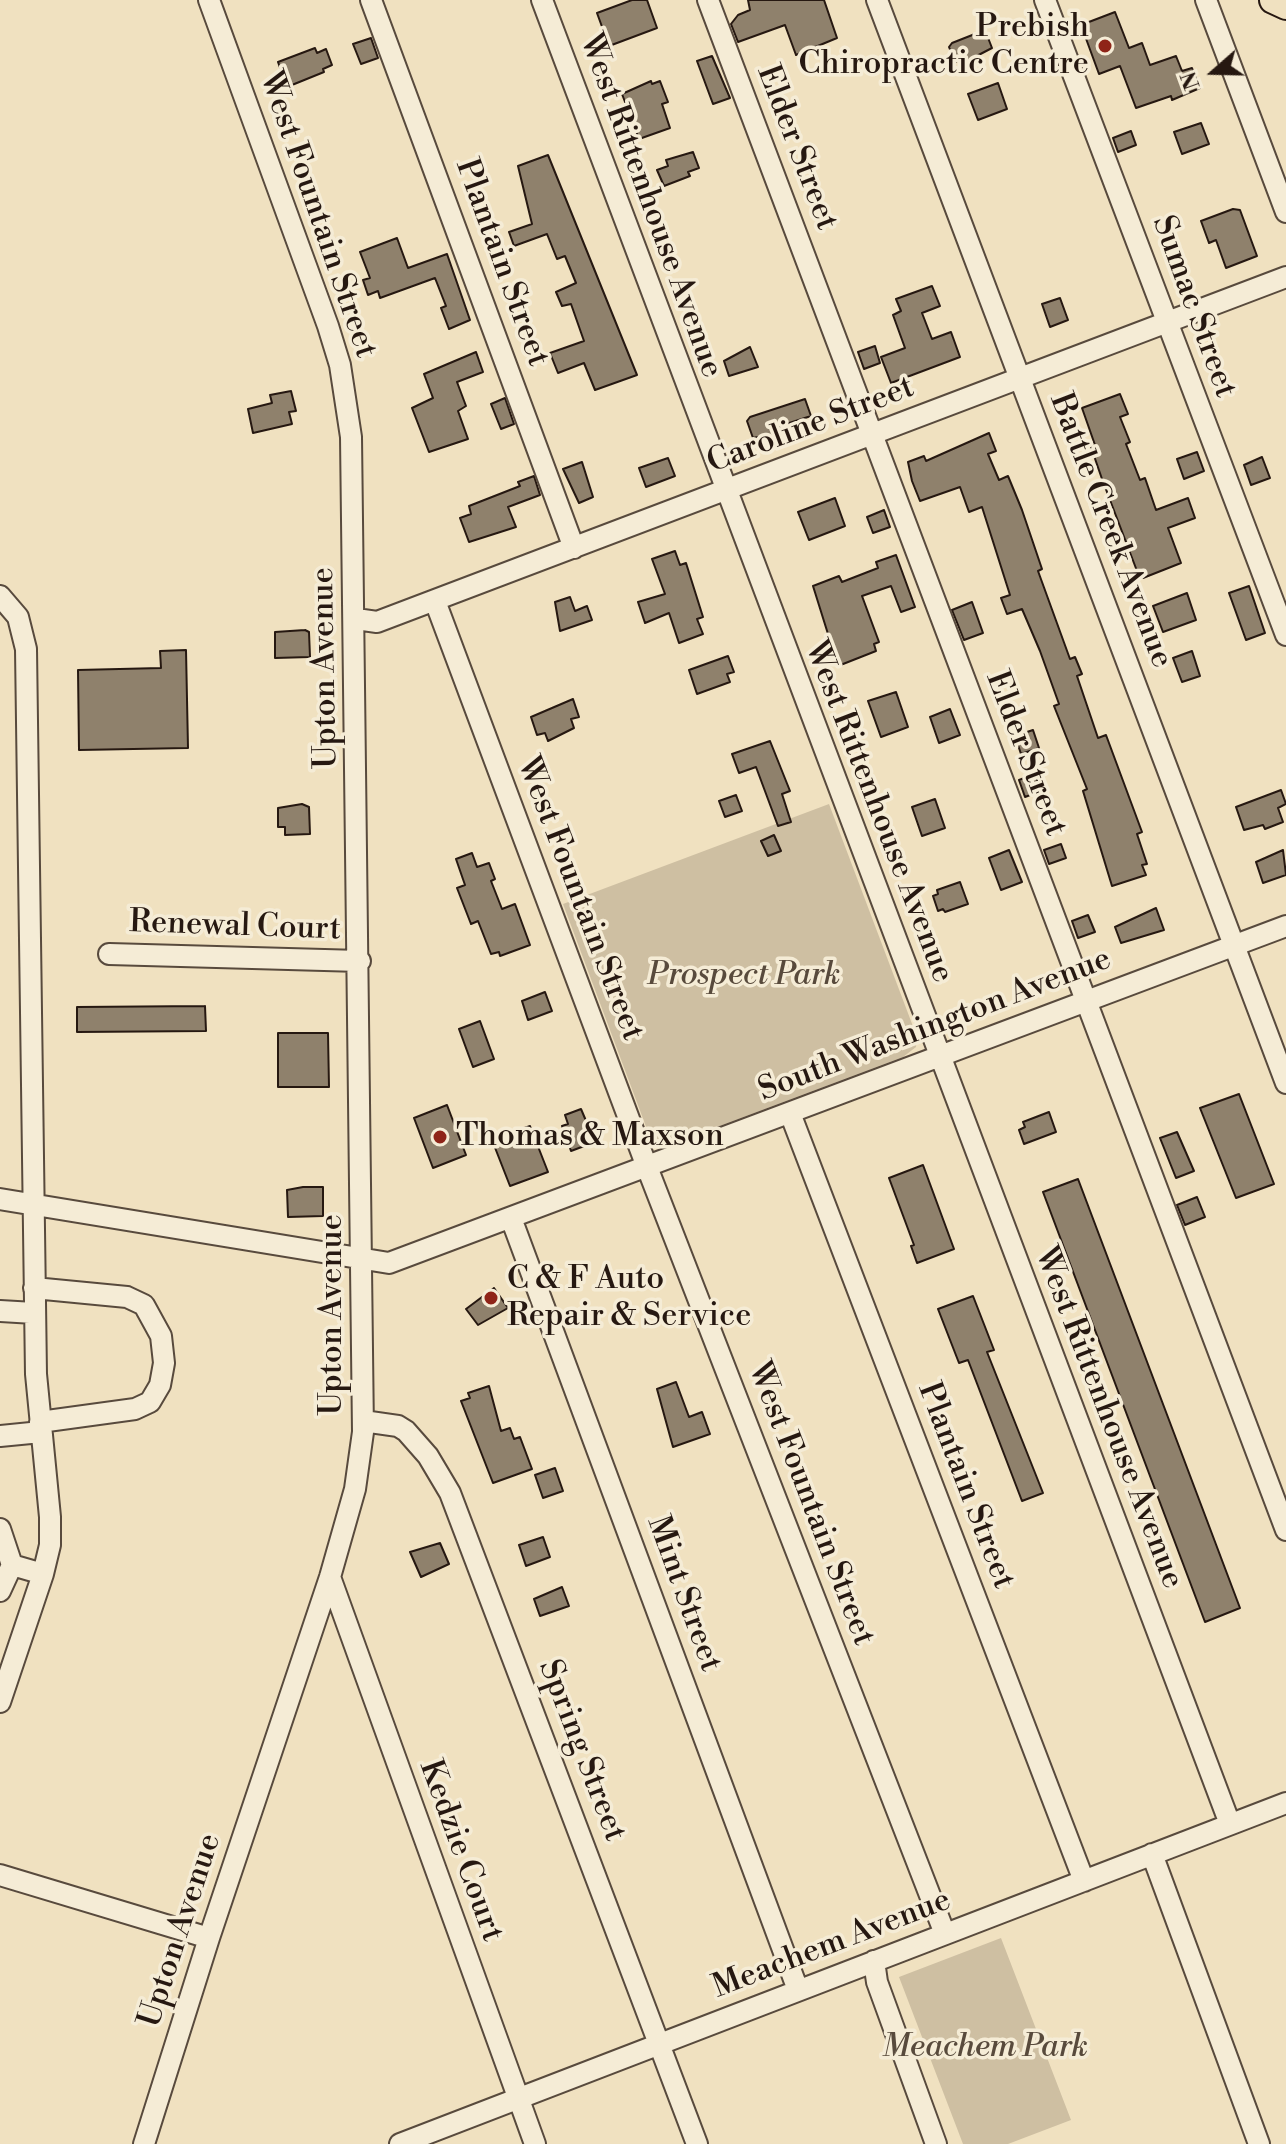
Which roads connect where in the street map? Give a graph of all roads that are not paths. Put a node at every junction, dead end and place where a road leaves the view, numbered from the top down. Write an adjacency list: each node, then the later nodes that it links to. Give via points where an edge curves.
1 (209, 0): 15 (street, West Fountain Street, via 328,326 345,391)
2 (371, 0): 17 (street, Plantain Street)
3 (542, 0): 16 (street, West Rittenhouse Avenue)
4 (708, 0): 14 (street, Elder Street)
5 (877, 0): 13 (street, Battle Creek Avenue)
6 (1045, 0): 12 (street, Sumac Street)
7 (1206, 0): 10 (street)
8 (1273, 0): 9 (main road)
9 (1286, 6)
10 (1286, 212)
11 (1286, 277): 12 (street, Caroline Street)
12 (1167, 322): 13 (street, Caroline Street); 21 (street, Sumac Street)
13 (1020, 378): 14 (street, Caroline Street); 23 (street, Battle Creek Avenue)
14 (872, 435): 16 (street, Caroline Street); 26 (street, Elder Street)
15 (353, 453): 20 (street, Upton Avenue)
16 (724, 491): 17 (street, Caroline Street); 27 (street, West Rittenhouse Avenue)
17 (574, 548): 19 (street, Caroline Street)
18 (0, 596): 32 (street, via 18,617 26,649)
19 (435, 601): 20 (street, Caroline Street, via 377,622); 30 (street, West Fountain Street)
20 (356, 619): 25 (street, Upton Avenue)
21 (1286, 635)
22 (1286, 926): 23 (street, South Washington Avenue)
23 (1234, 945): 26 (street, South Washington Avenue); 28 (street, Battle Creek Avenue)
24 (109, 954): 25 (street, Renewal Court)
25 (360, 961): 34 (street, Upton Avenue)
26 (1088, 1001): 27 (street, South Washington Avenue); 42 (street, Elder Street)
27 (939, 1057): 29 (street, South Washington Avenue); 49 (street, West Rittenhouse Avenue)
28 (1286, 1083)
29 (790, 1113): 30 (street, South Washington Avenue); 52 (street, Plantain Street)
30 (647, 1167): 33 (street, South Washington Avenue); 53 (street, West Fountain Street)
31 (0, 1199): 32 (street, South Washington Avenue)
32 (33, 1204): 34 (street, South Washington Avenue); 35 (street)
33 (511, 1218): 34 (street, South Washington Avenue, via 389,1263); 56 (street, Mint Street)
34 (363, 1259): 38 (street, Upton Avenue)
35 (34, 1288): 37 (street); 39 (street, via 127,1297 144,1305 161,1336 164,1363 150,1402)
36 (0, 1311): 37 (street)
37 (34, 1313): 39 (street)
38 (363, 1421): 45 (street, Upton Avenue, via 355,1489); 57 (street, Spring Street, via 406,1431 445,1482)
39 (40, 1427): 40 (street); 44 (street, via 50,1517)
40 (0, 1436)
41 (0, 1529): 43 (street)
42 (1286, 1530)
43 (12, 1565): 44 (street); 46 (street)
44 (43, 1574): 47 (street)
45 (330, 1577): 54 (street, Upton Avenue); 58 (street, Kedzie Court)
46 (0, 1591)
47 (0, 1702)
48 (1286, 1803): 49 (street, Meachem Avenue)
49 (1230, 1824): 50 (street, Meachem Avenue)
50 (1152, 1854): 52 (street, Meachem Avenue); 64 (street)
51 (0, 1875): 54 (street)
52 (1084, 1881): 53 (street, Meachem Avenue)
53 (945, 1934): 55 (street, Meachem Avenue)
54 (209, 1938): 59 (street, Upton Avenue)
55 (874, 1961): 56 (street, Meachem Avenue); 63 (street)
56 (798, 1990): 57 (street, Meachem Avenue)
57 (659, 2043): 58 (street, Meachem Avenue); 62 (street, Spring Street)
58 (518, 2098): 60 (street, Meachem Avenue); 61 (street, Kedzie Court)
59 (144, 2144)
60 (400, 2144)
61 (535, 2144)
62 (697, 2144)
63 (936, 2144)
64 (1259, 2144)

